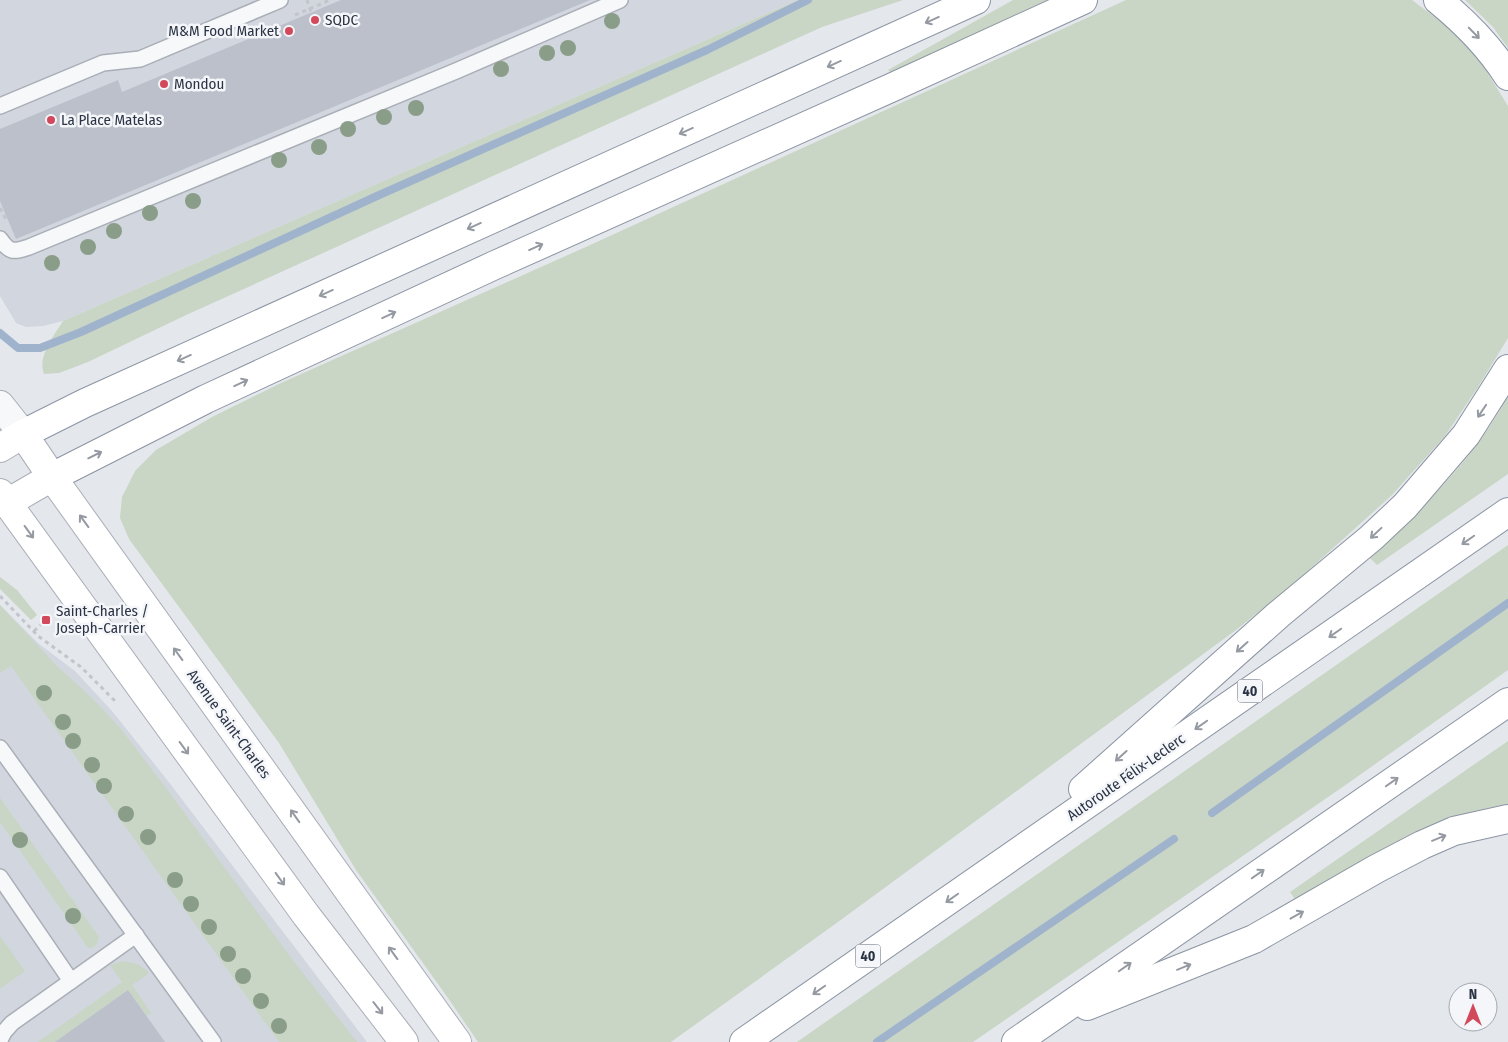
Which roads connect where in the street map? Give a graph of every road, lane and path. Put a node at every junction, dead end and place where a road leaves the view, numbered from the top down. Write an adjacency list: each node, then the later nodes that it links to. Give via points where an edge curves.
1 (280, 0): 9 (lane, via 140,59 103,63)
2 (307, 0): 7 (path)
3 (620, 0): 10 (lane, via 29,247 11,251)
4 (976, 0): 13 (main road, one-way to 13, via 102,395)
5 (1083, 0): 15 (main road, one-way to 5, via 206,400 477,274)
6 (1438, 0): 8 (main road, one-way to 8, via 1476,35)
7 (311, 12)
8 (1508, 76)
9 (0, 106)
10 (0, 239)
11 (1508, 369): 25 (main road, one-way to 25, via 1466,435 1404,506)
12 (0, 405): 13 (street, Avenue Saint-Charles)
13 (23, 434): 14 (main road); 15 (main road, Avenue Saint-Charles)
14 (0, 448)
15 (52, 477): 16 (main road); 33 (main road, Avenue Saint-Charles, one-way to 15)
16 (2, 501): 32 (main road, one-way to 32, via 306,915)
17 (1508, 512): 25 (main road, Autoroute Félix-Leclerc / 40, one-way to 25)
18 (0, 596): 20 (path)
19 (46, 620): 20 (path)
20 (34, 631): 21 (path)
21 (56, 649)
22 (1508, 702): 29 (main road, one-way to 22)
23 (0, 748): 27 (lane)
24 (1508, 819): 29 (main road, one-way to 24, via 1254,939 1422,845 1454,831)
25 (992, 870): 34 (main road, Autoroute Félix-Leclerc / 40, one-way to 34)
26 (0, 877): 28 (lane)
27 (136, 935): 28 (lane); 31 (lane)
28 (71, 981): 30 (lane, via 12,1023)
29 (1042, 1024): 35 (main road)
30 (0, 1040)
31 (214, 1042)
32 (404, 1042)
33 (457, 1042)
34 (744, 1042)
35 (1016, 1042)

